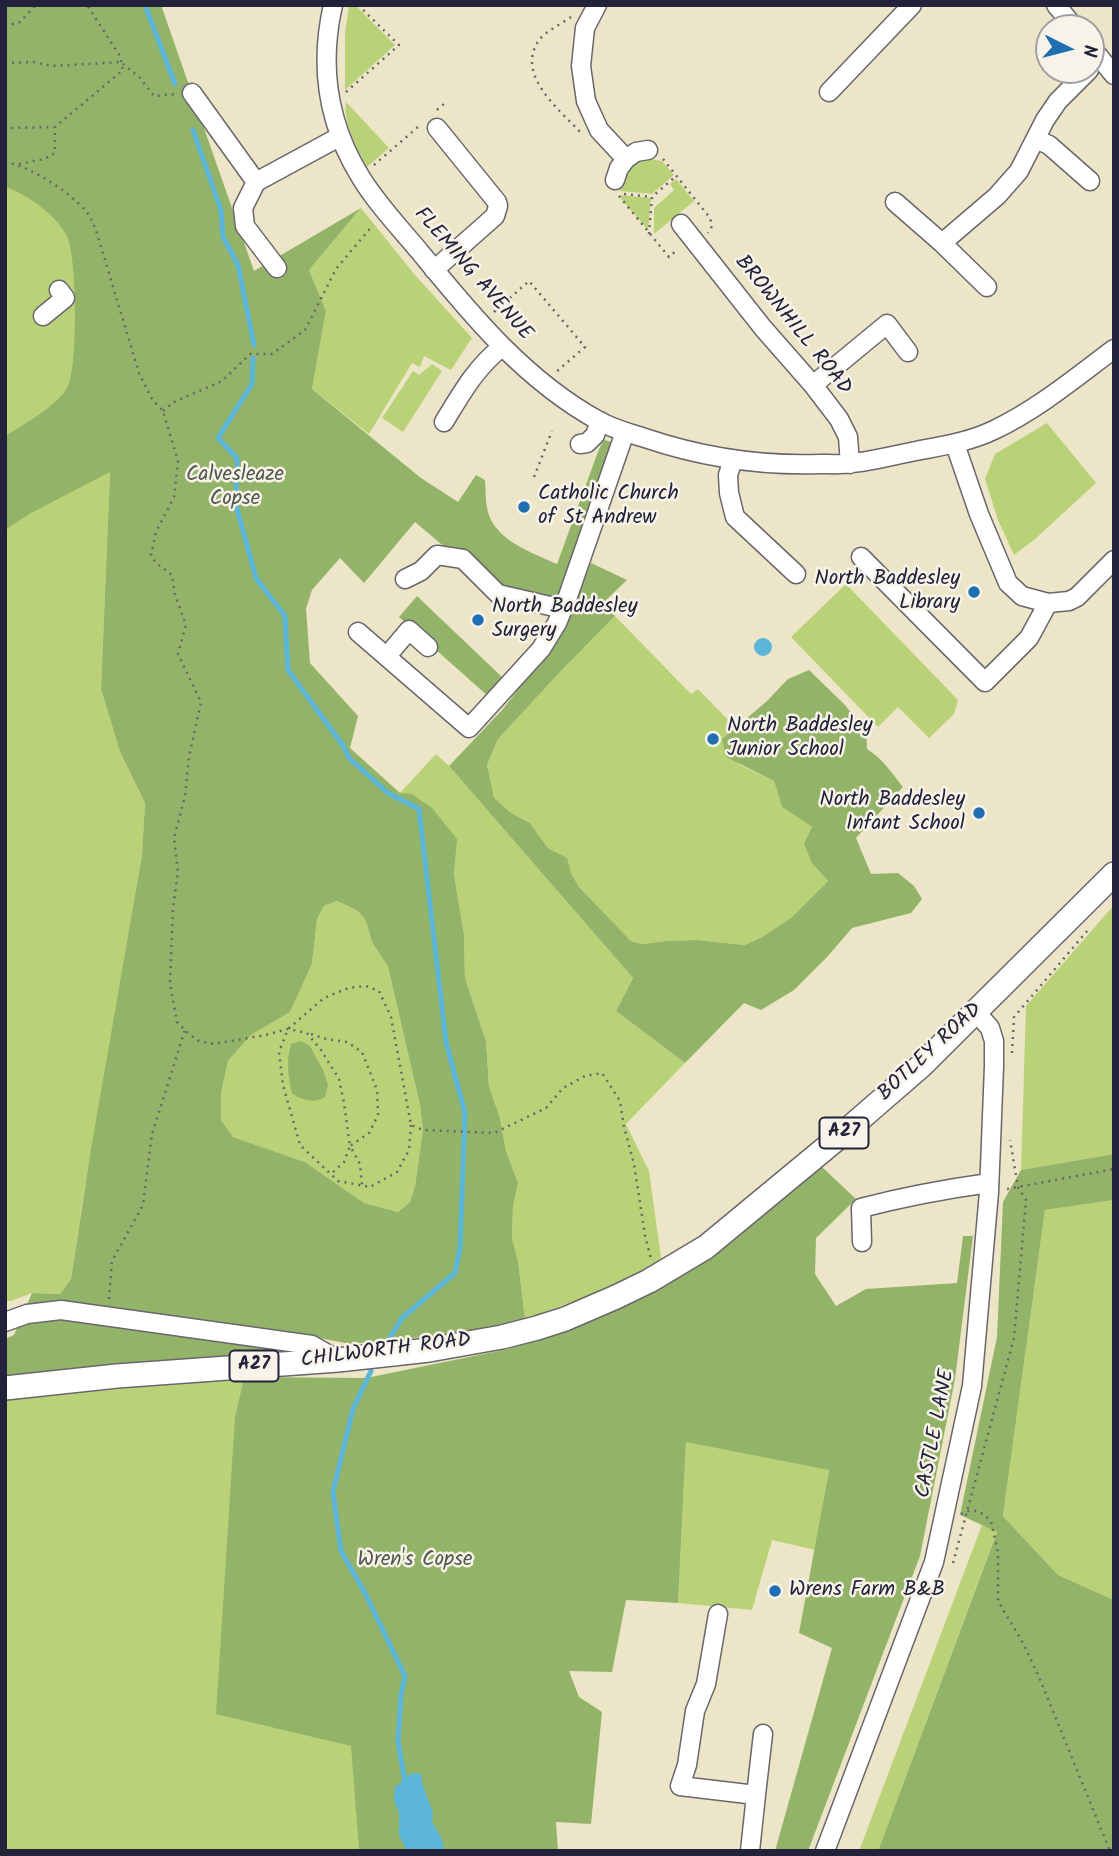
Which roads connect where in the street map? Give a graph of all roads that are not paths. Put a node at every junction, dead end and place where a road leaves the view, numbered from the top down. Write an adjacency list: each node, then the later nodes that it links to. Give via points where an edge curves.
1 (333, 5): 8 (street, FLEMING AVENUE, via 326,66)
2 (597, 5): 11 (street, via 585,28 581,66 586,101 599,130)
3 (912, 5): 5 (street)
4 (1073, 84): 9 (street, via 1045,120)
5 (828, 92)
6 (192, 93): 14 (street)
7 (433, 120): 19 (street, via 498,202 495,216)
8 (339, 137): 14 (street); 19 (street, FLEMING AVENUE, via 360,177)
9 (1037, 139): 13 (street); 17 (street, via 998,196)
10 (649, 150): 11 (street)
11 (626, 159): 12 (street)
12 (615, 180)
13 (1090, 181)
14 (256, 182): 18 (street, via 243,208 245,226)
15 (895, 202): 17 (street)
16 (689, 235): 26 (street, BROWNHILL ROAD)
17 (942, 243): 20 (street)
18 (277, 268)
19 (434, 270): 23 (street, FLEMING AVENUE)
20 (987, 287)
21 (59, 290): 22 (street, via 65,298)
22 (43, 316)
23 (502, 347): 27 (street, FLEMING AVENUE, via 543,383); 28 (street, via 482,364)
24 (1114, 349): 31 (street, FLEMING AVENUE, via 1041,404 992,431)
25 (908, 352): 26 (street, via 887,324)
26 (813, 386): 33 (street, BROWNHILL ROAD, via 839,419 848,438)
27 (600, 421): 29 (street, FLEMING AVENUE); 30 (street, via 595,435)
28 (444, 422)
29 (625, 432): 32 (street, FLEMING AVENUE); 39 (street)
30 (580, 444)
31 (955, 444): 33 (street, FLEMING AVENUE); 38 (street, via 1008,583 1022,596)
32 (733, 460): 33 (street, FLEMING AVENUE); 36 (street, via 728,475 735,517)
33 (850, 464)
34 (861, 557): 38 (street, via 985,682 1030,638)
35 (1114, 559): 38 (street, via 1077,597)
36 (796, 575)
37 (405, 579): 39 (street, via 437,555 453,557 463,559 498,594)
38 (1048, 603)
39 (563, 609): 42 (street, via 541,649 469,728)
40 (358, 632): 42 (street)
41 (428, 647): 42 (street, via 410,630)
42 (387, 656)
43 (1114, 874): 44 (main road, BOTLEY ROAD / A27)
44 (976, 1012): 45 (street, CASTLE LANE, via 994,1041); 47 (main road, BOTLEY ROAD / A27, via 901,1084)
45 (989, 1188): 46 (street, via 954,1188 861,1208); 55 (street, CASTLE LANE, via 972,1386 934,1562)
46 (862, 1242)
47 (706, 1247): 49 (main road, CHILWORTH ROAD / A27, via 658,1276 565,1319 502,1337)
48 (5, 1322): 49 (street, via 61,1310 312,1345)
49 (338, 1360): 50 (main road, CHILWORTH ROAD / A27)
50 (5, 1388)
51 (718, 1614): 53 (street, via 680,1787)
52 (763, 1734): 53 (street)
53 (756, 1795): 54 (street)
54 (750, 1851)
55 (825, 1851)

